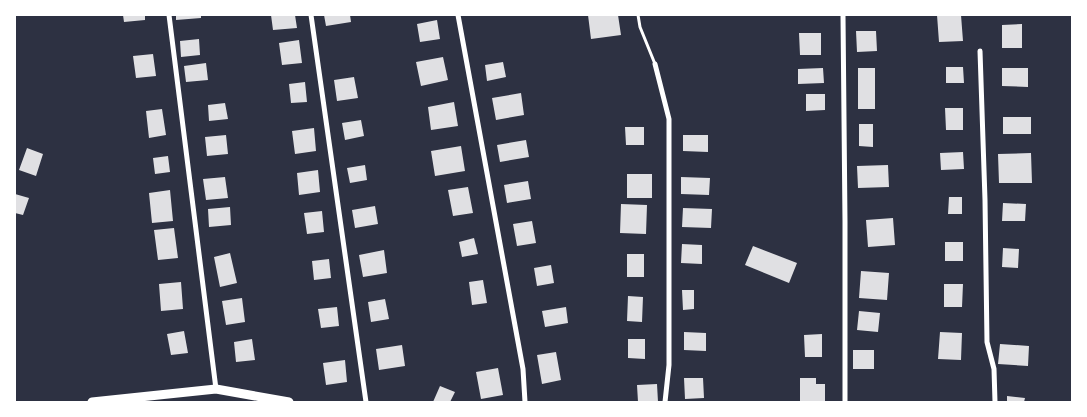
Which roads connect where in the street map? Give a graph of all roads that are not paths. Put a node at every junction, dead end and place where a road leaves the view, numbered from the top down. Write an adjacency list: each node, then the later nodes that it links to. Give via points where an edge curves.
1 (169, 15): 8 (street)
2 (311, 15): 11 (street)
3 (458, 15): 12 (street, via 523,369)
4 (638, 15): 7 (lane)
5 (843, 15): 14 (street)
6 (980, 51): 15 (street, via 987,342 994,369)
7 (655, 64): 13 (street, via 669,119 669,365)
8 (216, 390): 9 (street); 10 (street)
9 (92, 402)
10 (289, 402)
11 (366, 402)
12 (525, 402)
13 (665, 402)
14 (845, 402)
15 (995, 402)

